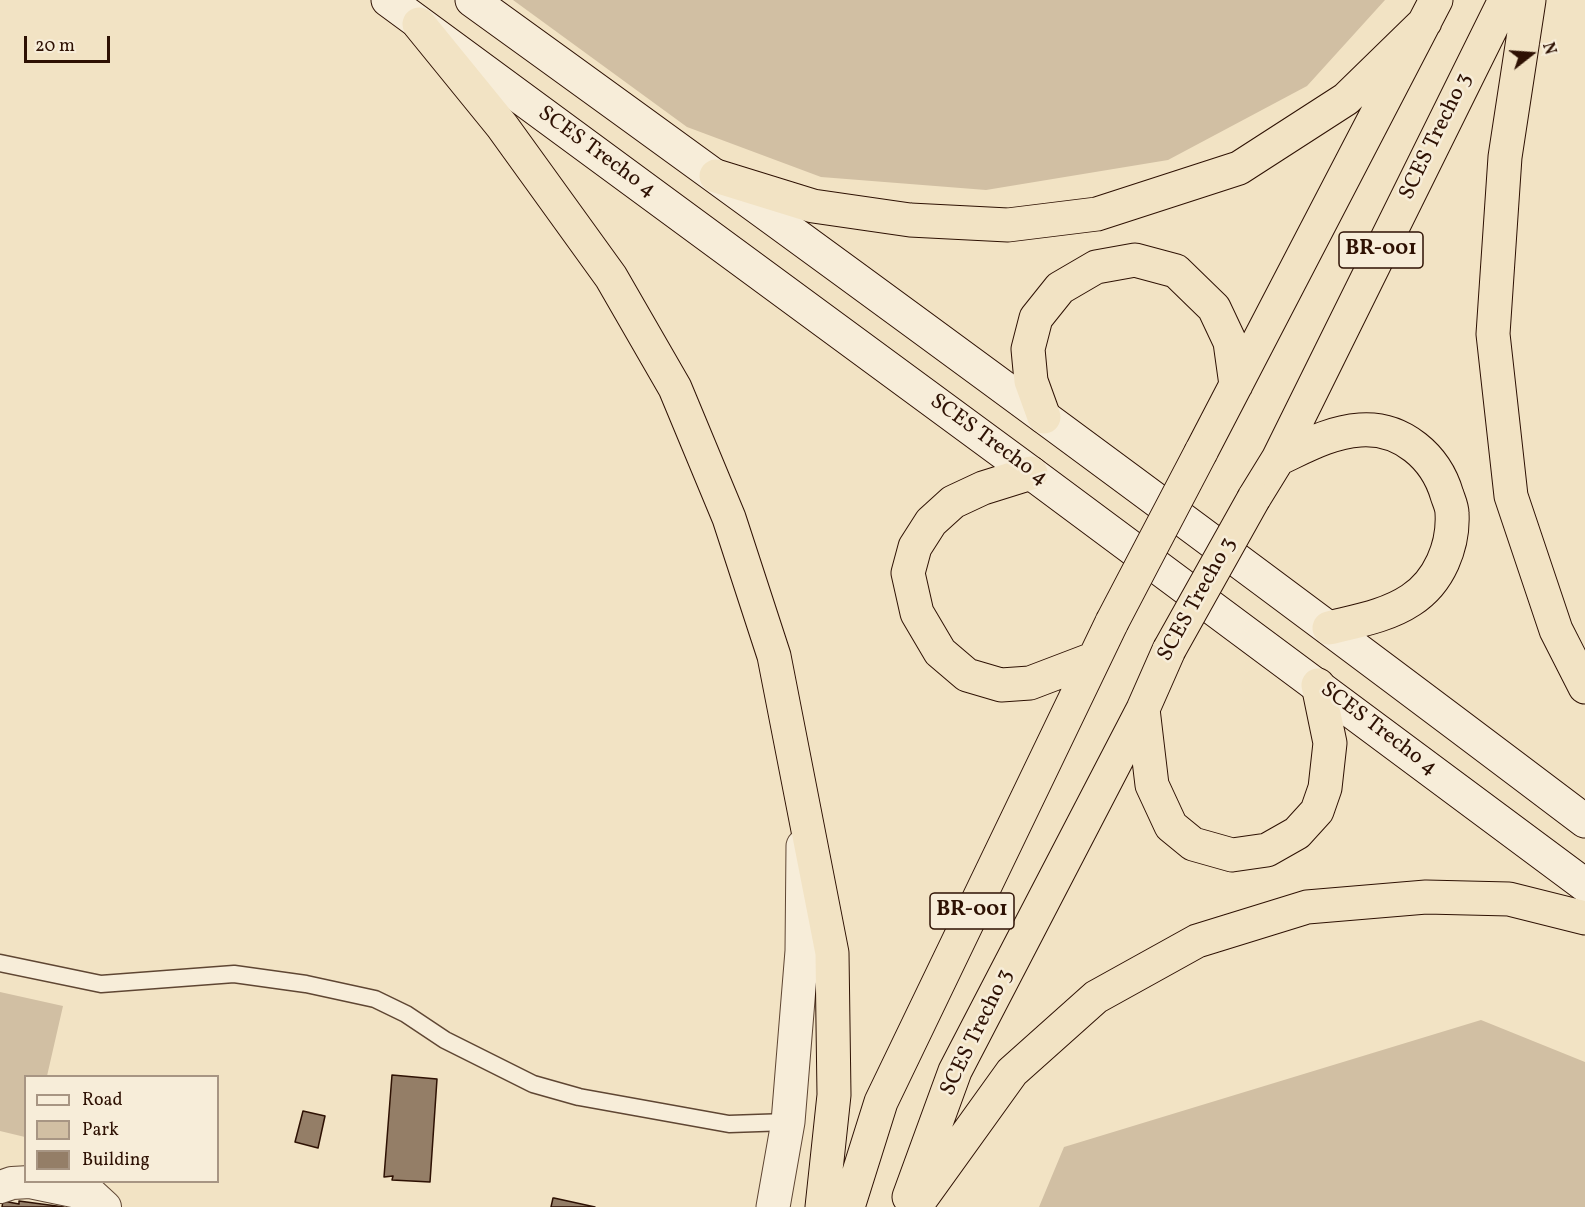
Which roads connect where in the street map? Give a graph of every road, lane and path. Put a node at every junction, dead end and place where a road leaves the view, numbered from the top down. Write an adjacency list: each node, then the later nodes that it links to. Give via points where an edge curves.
1 (388, 0): 6 (main road, SCES Trecho 4)
2 (472, 0): 7 (main road)
3 (1505, 0): 10 (highway, SCES Trecho 3 / BR-001)
4 (1529, 0): 15 (highway, via 1505,157 1493,334 1511,496 1556,630)
5 (1431, 11): 7 (highway, via 1346,99 1239,168 1097,214 1008,225 910,220 813,206); 8 (highway, BR-001)
6 (419, 24): 11 (main road, SCES Trecho 4); 17 (highway, via 502,126 610,277 675,388 729,518 774,656)
7 (716, 176): 9 (main road)
8 (1236, 385): 9 (highway, via 1230,342 1214,308 1176,271 1136,260 1096,267 1060,288 1036,318 1028,349 1031,381); 13 (highway, BR-001, bridge)
9 (1044, 417): 12 (main road)
10 (1278, 459): 12 (highway, via 1326,436 1361,430 1396,435 1423,452 1443,481 1452,512 1449,547 1436,578 1412,600 1378,616); 16 (highway, SCES Trecho 3 / BR-001, bridge, via 1168,650)
11 (1031, 473): 13 (highway, via 953,502 931,522 915,547 908,573 917,613 940,652 967,675 1001,685 1030,683); 14 (main road, SCES Trecho 4)
12 (1329, 628): 18 (main road)
13 (1093, 659): 29 (highway, BR-001, via 881,1102)
14 (1318, 686): 16 (highway, via 1330,743 1325,788 1317,811 1297,833 1267,850 1232,855 1193,844 1171,826 1152,785); 19 (main road, SCES Trecho 4)
15 (1585, 687)
16 (1143, 709): 30 (highway, SCES Trecho 3 / BR-001, via 955,1071)
17 (804, 802): 22 (main road, via 802,951); 28 (highway, via 832,953 834,1095)
18 (1585, 821)
19 (1585, 885)
20 (1585, 918): 31 (highway, via 1509,899 1426,897 1307,907 1197,941 1096,997 1012,1072)
21 (0, 963): 22 (lane, via 101,984 234,975 306,984 375,999 533,1084 579,1097 729,1124)
22 (788, 1122): 27 (main road)
23 (24, 1182): 25 (street)
24 (35, 1183): 26 (street, via 92,1195)
25 (0, 1186)
26 (105, 1207)
27 (773, 1207)
28 (822, 1207)
29 (848, 1207)
30 (906, 1207)
31 (915, 1207)

